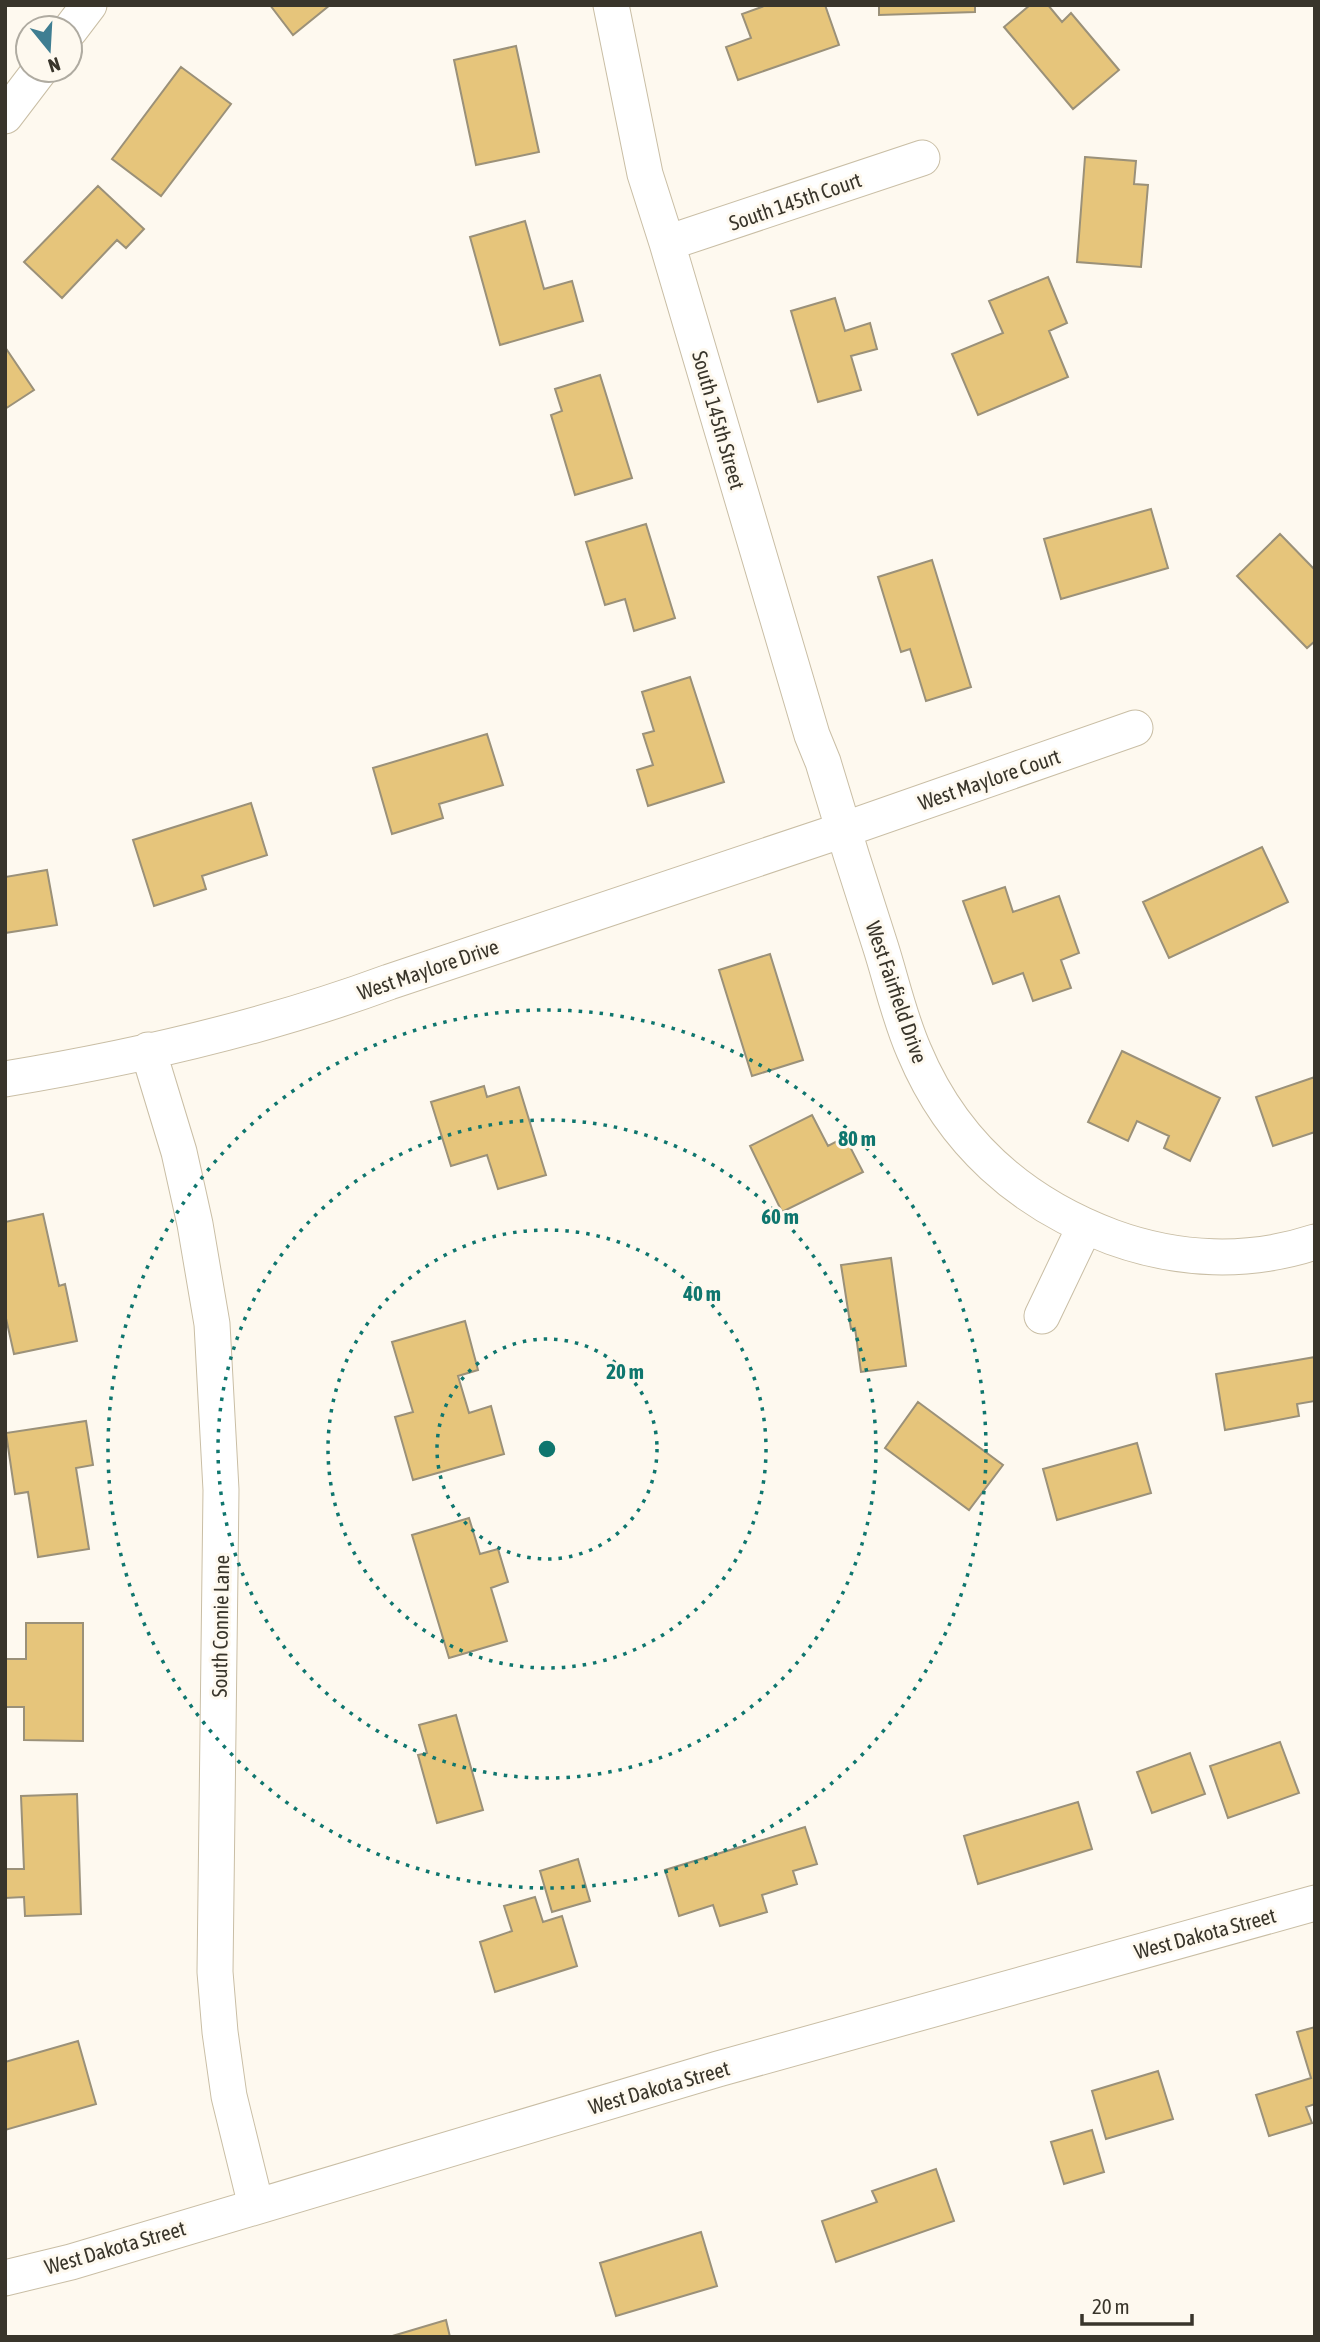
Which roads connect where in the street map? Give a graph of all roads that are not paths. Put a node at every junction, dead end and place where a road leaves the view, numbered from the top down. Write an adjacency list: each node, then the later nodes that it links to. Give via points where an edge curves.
1 (611, 5): 5 (street, South 145th Street, via 645,174)
2 (29, 84): 3 (street)
3 (5, 116)
4 (922, 158): 5 (street, South 145th Court)
5 (667, 243): 7 (street, South 145th Street)
6 (1135, 728): 7 (street, West Maylore Court)
7 (843, 830): 8 (street, West Maylore Drive, via 337,1001); 10 (street, West Fairfield Drive, via 914,1051 943,1105 965,1137 1013,1184)
8 (148, 1050): 9 (street, West Maylore Drive); 14 (street, South Connie Lane, via 179,1152 212,1324 221,1490 215,1972 229,2096)
9 (5, 1079)
10 (1085, 1226): 11 (street, West Fairfield Drive, via 1140,1248 1197,1257 1243,1258); 12 (street)
11 (1315, 1242)
12 (1042, 1316)
13 (1315, 1903): 14 (street, West Dakota Street, via 718,2069)
14 (256, 2206): 15 (street, West Dakota Street)
15 (5, 2278)

